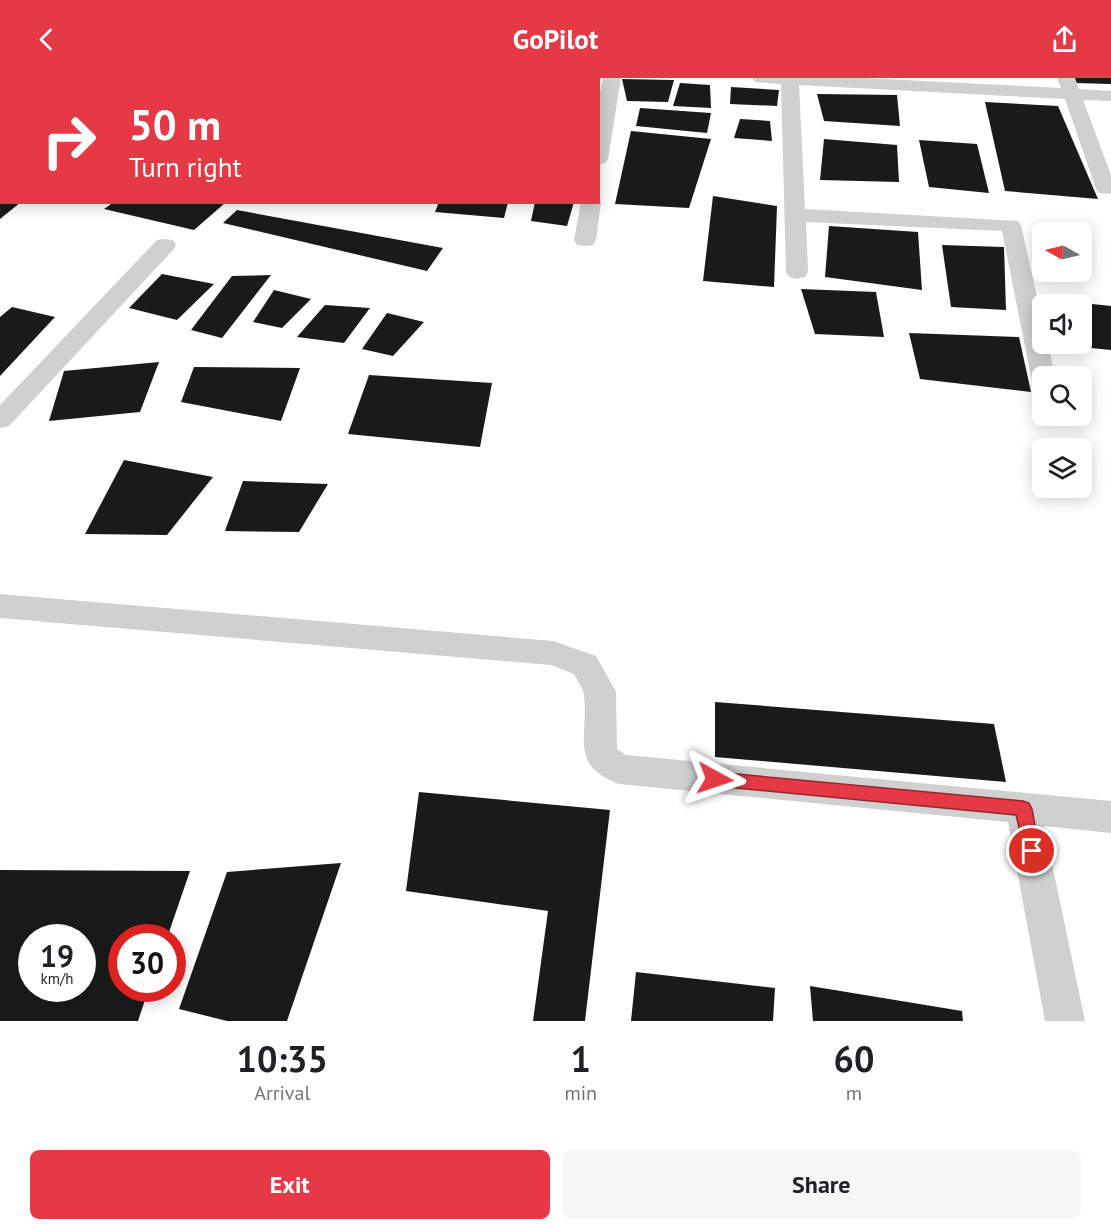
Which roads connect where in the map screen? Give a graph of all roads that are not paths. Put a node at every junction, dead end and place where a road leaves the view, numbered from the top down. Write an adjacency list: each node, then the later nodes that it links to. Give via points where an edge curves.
1 (612, 78): 6 (street)
2 (761, 78): 3 (street)
3 (790, 79): 4 (street); 9 (street)
4 (1068, 86): 5 (street); 7 (street)
5 (1111, 96)
6 (600, 147)
7 (1106, 189)
8 (591, 204): 10 (street)
9 (797, 215): 12 (street); 13 (street, via 1011,225)
10 (585, 240)
11 (165, 245): 14 (street)
12 (797, 272)
13 (1041, 366)
14 (0, 420)
15 (0, 606): 16 (street, via 553,653 585,665 600,692 602,757 619,769)
16 (1023, 809): 17 (street); 18 (street)
17 (1111, 817)
18 (1065, 1021)

